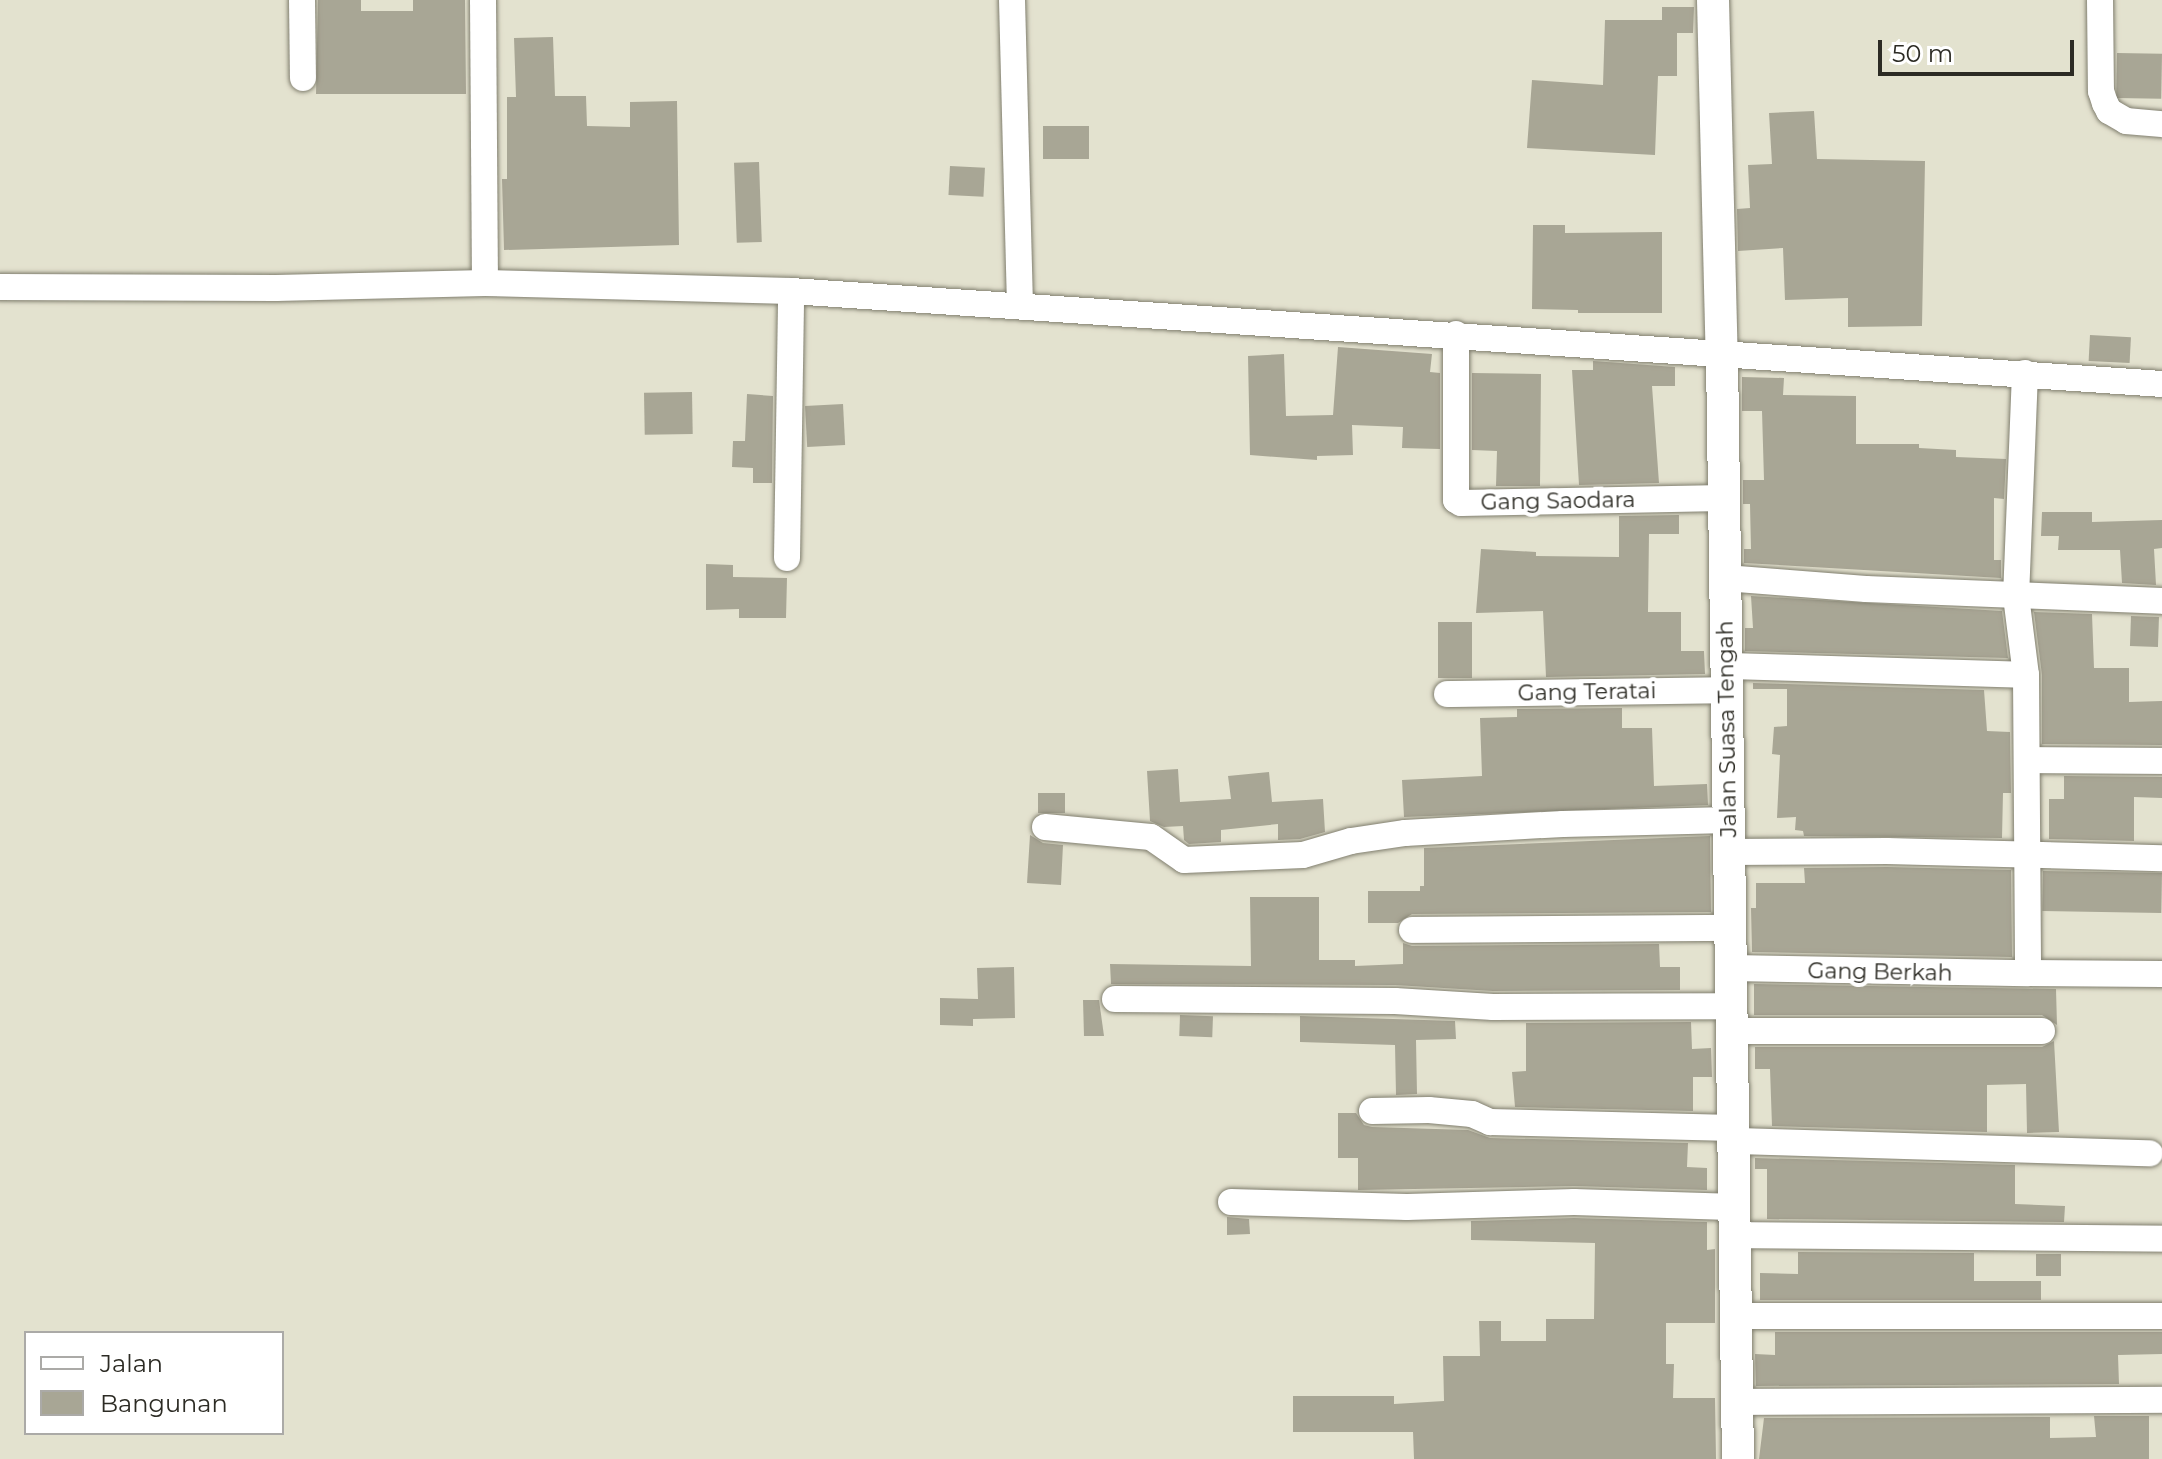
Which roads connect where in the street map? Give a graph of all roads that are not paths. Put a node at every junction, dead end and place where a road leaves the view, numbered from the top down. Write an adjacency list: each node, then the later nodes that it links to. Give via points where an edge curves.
1 (302, 0): 6 (street)
2 (483, 0): 8 (street)
3 (1012, 0): 11 (street)
4 (1713, 0): 13 (street, Jalan Suasa Tengah)
5 (2100, 0): 7 (street, via 2105,103 2126,121)
6 (303, 78)
7 (2162, 124)
8 (485, 283): 9 (street); 10 (street)
9 (0, 287)
10 (791, 291): 11 (street); 17 (street)
11 (1020, 305): 12 (street)
12 (1455, 346): 13 (street); 16 (street, Gang Saodara, via 1454,494 1461,503)
13 (1722, 357): 14 (street); 16 (street, Jalan Suasa Tengah)
14 (2025, 373): 15 (street); 19 (street)
15 (2162, 384)
16 (1724, 498): 18 (street, Jalan Suasa Tengah)
17 (787, 558)
18 (1725, 578): 19 (street); 22 (street, Jalan Suasa Tengah)
19 (2016, 596): 20 (street); 21 (street)
20 (2162, 601)
21 (2026, 675): 22 (street, Gang Teratai); 24 (street)
22 (1727, 678): 23 (street, Gang Teratai); 27 (street, Jalan Suasa Tengah)
23 (1447, 694)
24 (2028, 760): 25 (street); 28 (street)
25 (2162, 761)
26 (1045, 827): 27 (street, via 1151,837 1184,860 1303,855 1405,833 1563,824)
27 (1729, 836): 28 (street); 30 (street, Jalan Suasa Tengah)
28 (2029, 855): 29 (street); 33 (street)
29 (2162, 858)
30 (1730, 928): 31 (street); 32 (street, Jalan Suasa Tengah)
31 (1412, 930)
32 (1731, 968): 33 (street, Gang Berkah); 36 (street, Jalan Suasa Tengah)
33 (2028, 973): 34 (street, Gang Berkah)
34 (2162, 974)
35 (1115, 999): 36 (street, via 1395,1001)
36 (1732, 1019): 37 (street); 39 (street, Jalan Suasa Tengah)
37 (2042, 1031)
38 (1372, 1111): 39 (street, via 1429,1110 1472,1114 1490,1122)
39 (1733, 1134): 40 (street); 42 (street, Jalan Suasa Tengah)
40 (2150, 1153)
41 (1231, 1202): 42 (street, via 1407,1207 1574,1202)
42 (1735, 1221): 43 (street); 44 (street, Jalan Suasa Tengah)
43 (2162, 1239)
44 (1736, 1316): 45 (street); 47 (street, Jalan Suasa Tengah)
45 (2162, 1316)
46 (2162, 1400): 47 (street)
47 (1737, 1402): 48 (street, Jalan Suasa Tengah)
48 (1738, 1459)

